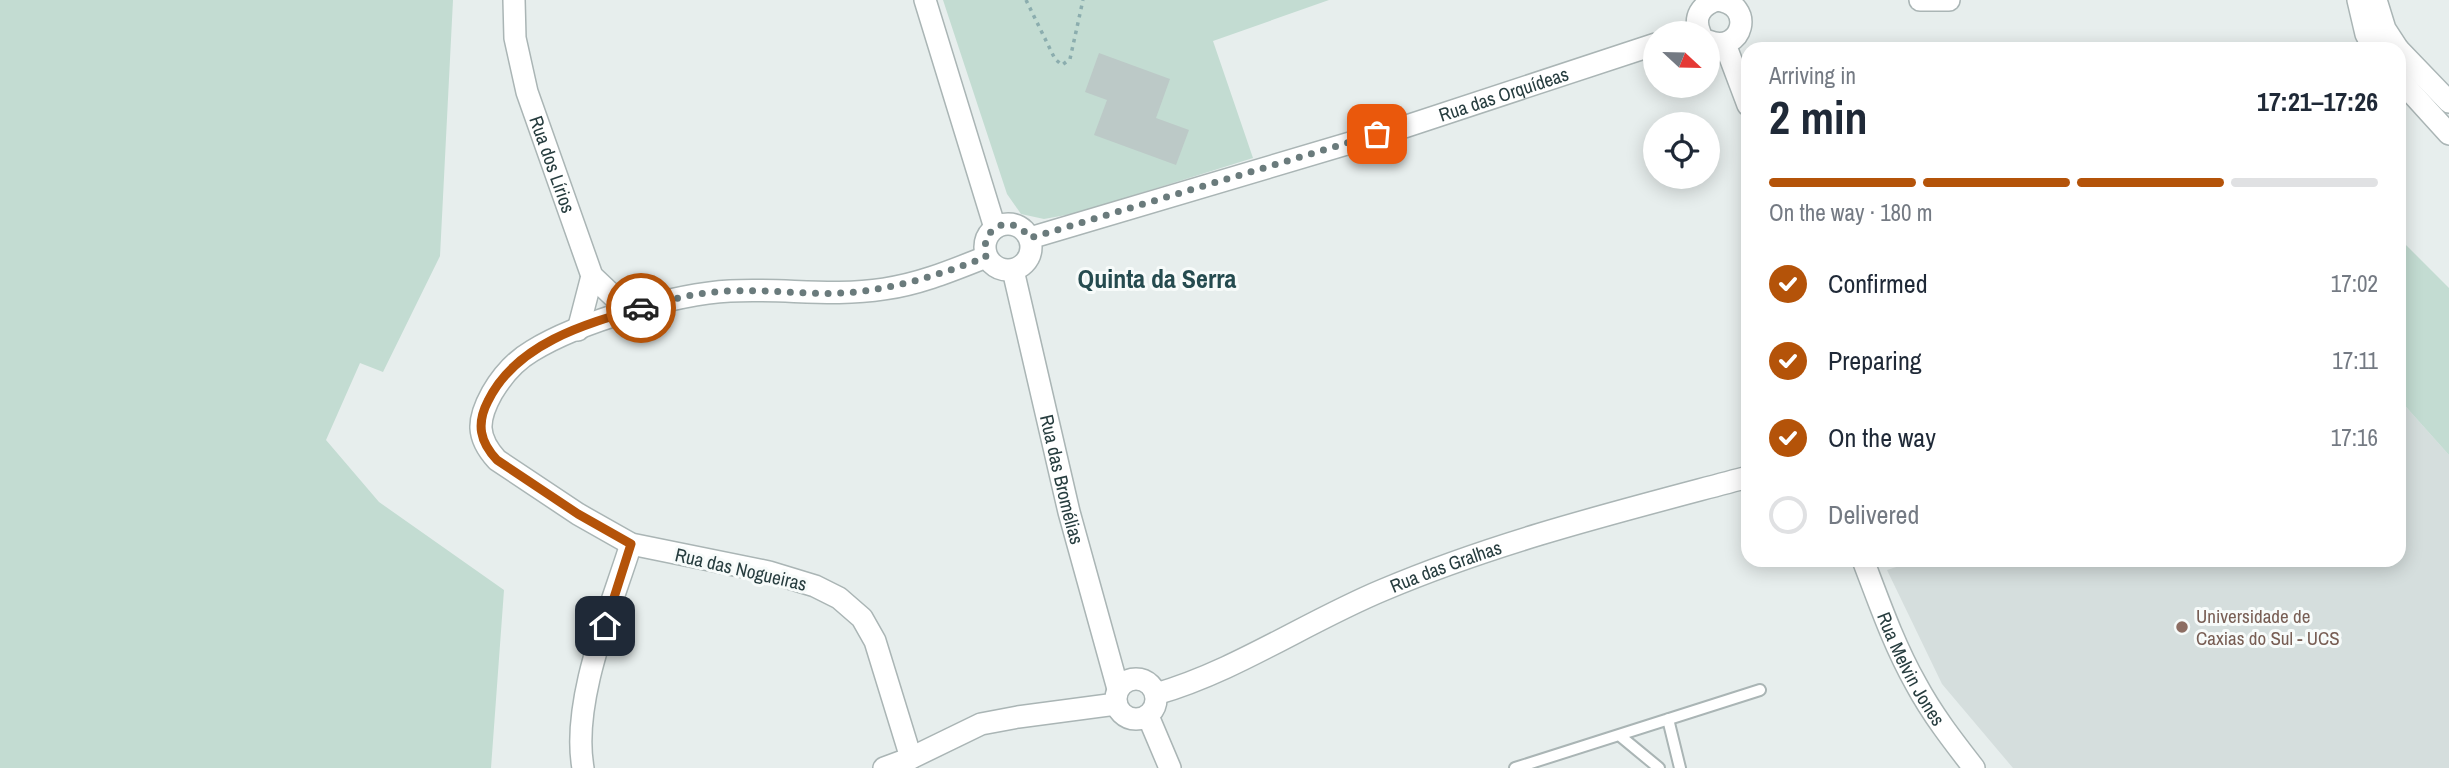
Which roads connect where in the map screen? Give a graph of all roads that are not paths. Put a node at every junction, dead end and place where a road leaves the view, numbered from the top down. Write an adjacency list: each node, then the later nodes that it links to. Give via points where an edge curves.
1 (514, 0): 22 (street, Rua dos Lírios, via 515,38 527,92)
2 (925, 0): 18 (street)
3 (1920, 0): 4 (street)
4 (1949, 0)
5 (1713, 1): 7 (street, via 1698,14); 8 (street, via 1732,4 1741,18 1738,34)
6 (2363, 2): 9 (street); 10 (street)
7 (1700, 21)
8 (1720, 35)
9 (2370, 42)
10 (2394, 42)
11 (1643, 48): 19 (street, Rua das Orquídeas, via 1404,127)
12 (2406, 57): 16 (street)
13 (1720, 61): 15 (street)
14 (2406, 85): 17 (street)
15 (1741, 94)
16 (2449, 102)
17 (2445, 121)
18 (995, 228): 19 (street, via 1018,226); 20 (street, via 985,241)
19 (1030, 238): 21 (street, via 1027,261)
20 (986, 257): 21 (street, via 997,269); 23 (street, via 887,289 731,291)
21 (1013, 270): 30 (street, Rua das Bromélias)
22 (592, 276): 23 (street, Rua dos Lírios); 24 (street)
23 (629, 311): 24 (street)
24 (578, 330): 26 (street, via 530,351 508,370 484,409 482,438 504,466)
25 (1741, 479): 29 (street, Rua das Gralhas, via 1468,556 1380,591 1198,679)
26 (631, 544): 34 (street, Rua das Nogueiras, via 769,572 815,586 851,608 875,641); 35 (street, via 586,699 580,737)
27 (1866, 567): 41 (street, Rua Melvin Jones, via 1915,683)
28 (1760, 690): 32 (lane)
29 (1156, 694): 30 (street, via 1147,682 1131,679); 31 (street)
30 (1117, 696): 31 (street, via 1125,717); 34 (street, via 981,724)
31 (1148, 716): 37 (street)
32 (1668, 719): 33 (lane); 40 (lane)
33 (1619, 735): 38 (lane); 39 (lane)
34 (911, 758): 36 (street)
35 (583, 768)
36 (884, 768)
37 (1170, 768)
38 (1515, 768)
39 (1659, 768)
40 (1679, 768)
41 (1974, 768)

